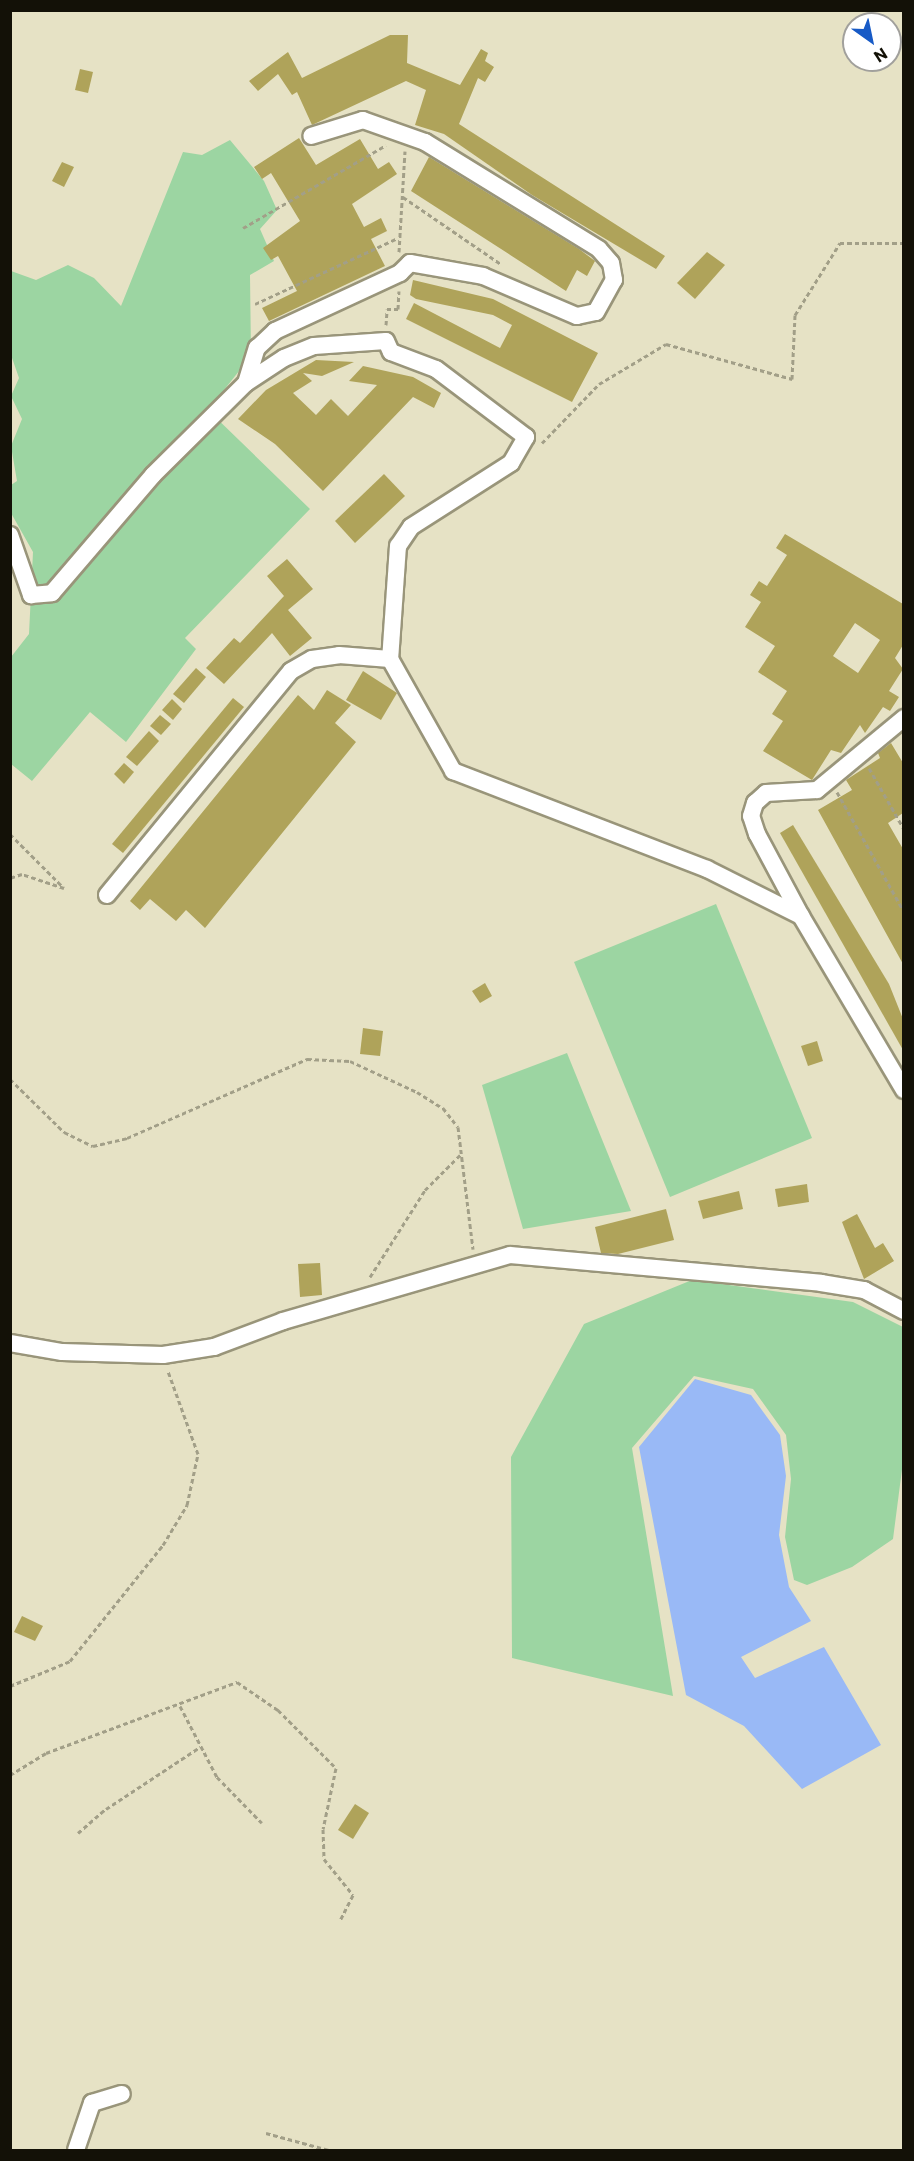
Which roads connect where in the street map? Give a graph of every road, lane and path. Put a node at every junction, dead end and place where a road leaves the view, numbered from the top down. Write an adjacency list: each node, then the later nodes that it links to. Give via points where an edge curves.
1 (406, 134): 2 (street, via 363,120); 3 (path); 4 (path); 8 (street, via 599,249 611,263 614,280 596,312 577,316)
2 (311, 136)
3 (403, 197): 5 (path); 8 (path, via 509,270)
4 (243, 228)
5 (398, 238): 7 (path); 9 (path)
6 (903, 243): 12 (path, via 840,243 795,315 792,379 666,344 599,384 555,425)
7 (400, 273): 8 (street, via 410,263 483,276); 10 (path, via 398,309 387,309); 11 (street, via 275,331 257,348)
8 (522, 290)
9 (255, 304)
10 (386, 341): 11 (street, via 314,346 284,358); 14 (street, via 392,352 436,369 526,437 511,463 411,527 398,546)
11 (246, 383): 13 (street, via 153,475 52,593 32,596)
12 (537, 450)
13 (10, 535)
14 (390, 659): 21 (street, via 339,655 312,659 291,671); 23 (street, via 453,771 707,869)
15 (903, 718): 16 (street)
16 (862, 754): 17 (street); 18 (path)
17 (830, 780): 22 (path); 23 (street, via 801,793 766,793 751,816)
18 (903, 829)
19 (10, 834): 20 (path, via 64,888 22,874)
20 (10, 878)
21 (107, 895)
22 (903, 912)
23 (801, 916): 25 (street)
24 (10, 1078): 26 (path, via 64,1132 93,1146 127,1138 307,1059 350,1061 442,1108 458,1127)
25 (903, 1090)
26 (463, 1152): 27 (path, via 465,1221); 28 (path, via 425,1190 378,1270)
27 (481, 1264): 29 (street, via 510,1255 820,1283 864,1290); 31 (street, via 283,1321 214,1347)
28 (361, 1285)
29 (903, 1311)
30 (10, 1343): 31 (street, via 62,1352)
31 (163, 1355): 32 (path, via 198,1454 187,1505 163,1545 70,1661)
32 (10, 1686)
33 (180, 1706): 34 (path); 35 (path, via 46,1753); 38 (path, via 237,1682 278,1710 336,1768 323,1829 324,1859 353,1895)
34 (200, 1747): 36 (path, via 217,1777); 37 (path)
35 (10, 1775)
36 (262, 1823)
37 (78, 1833)
38 (340, 1920)
39 (122, 2094): 41 (street, via 92,2103)
40 (266, 2133): 42 (path)
41 (76, 2151)
42 (329, 2151)

